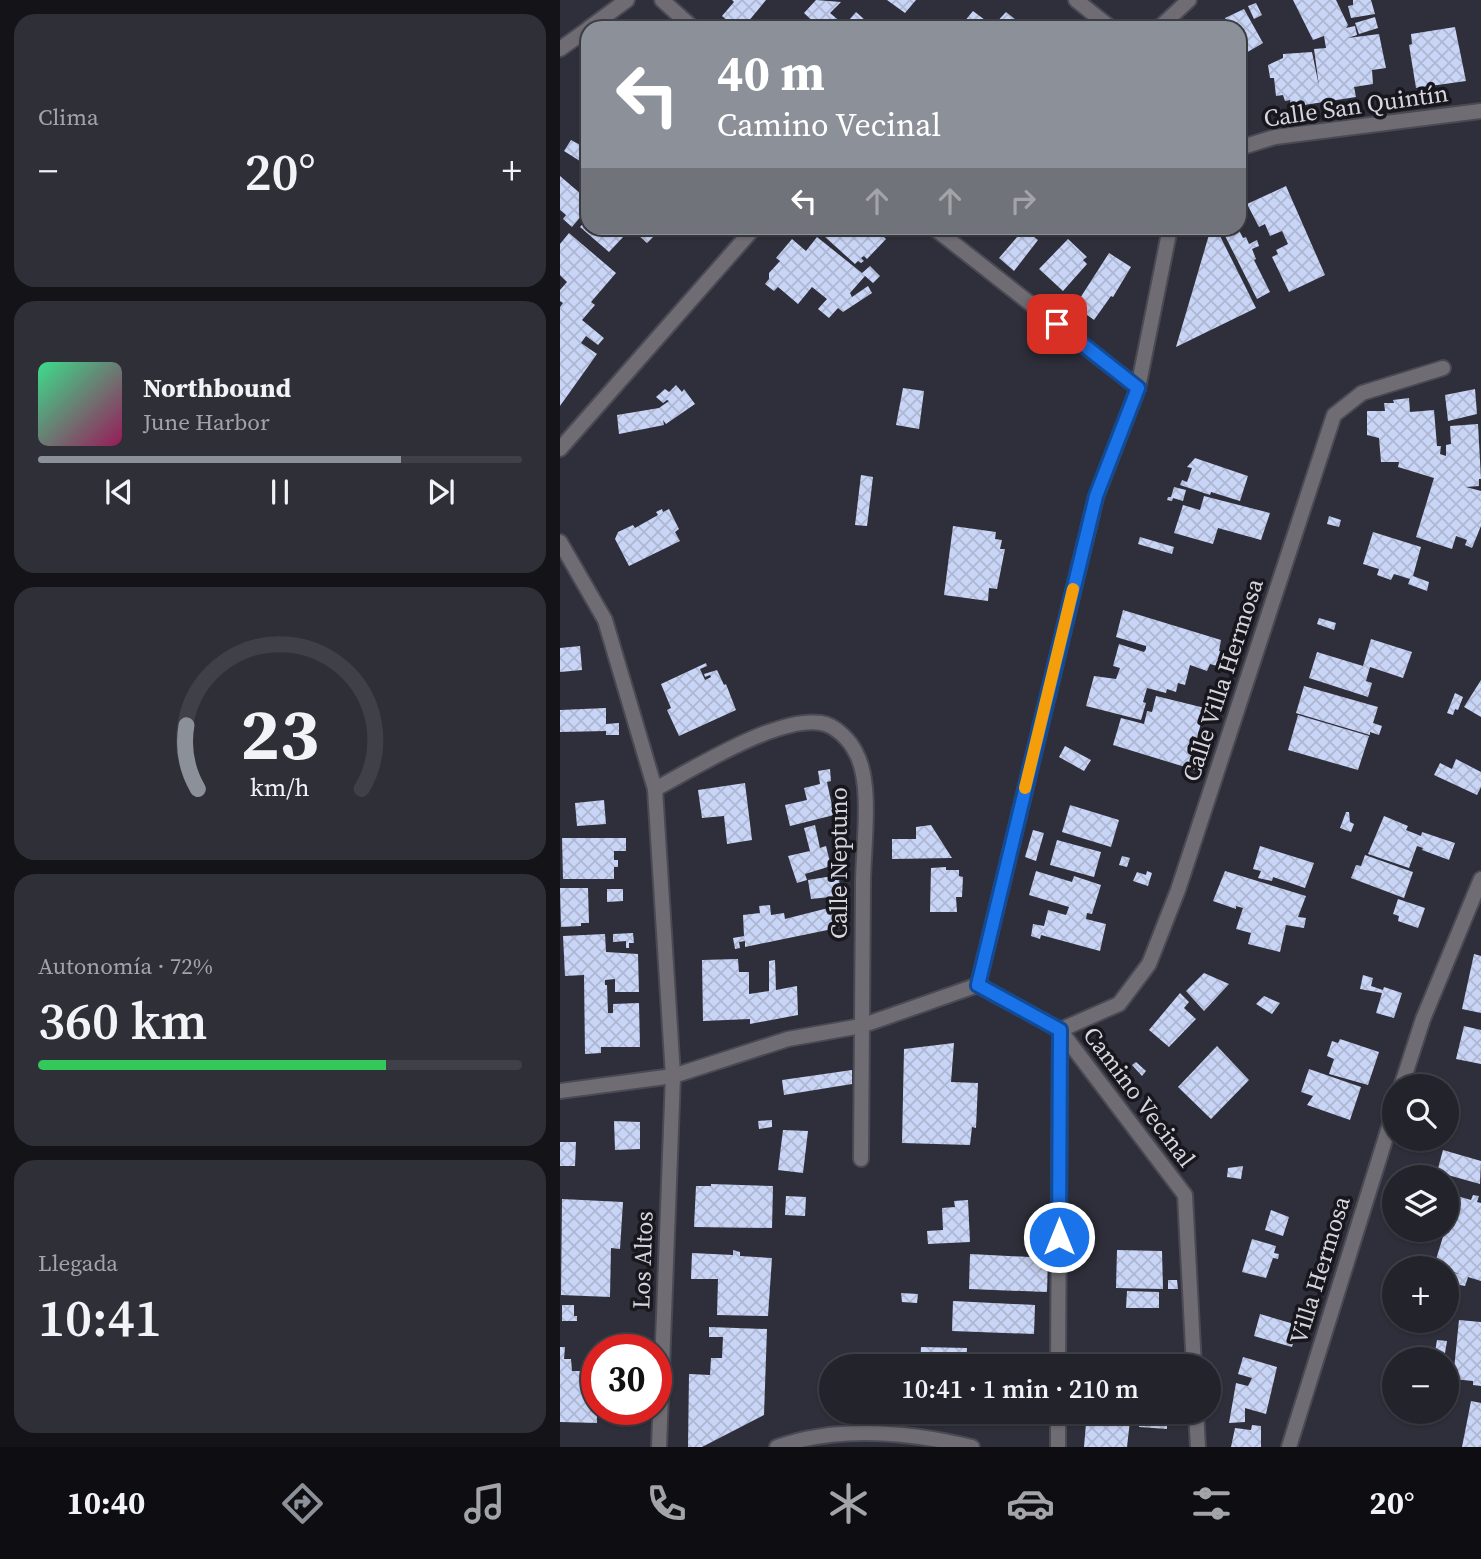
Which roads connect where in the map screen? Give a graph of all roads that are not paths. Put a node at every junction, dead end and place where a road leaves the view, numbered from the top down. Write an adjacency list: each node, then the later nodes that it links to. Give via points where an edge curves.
1 (627, 0): 5 (street)
2 (662, 0): 6 (street)
3 (1076, 0): 7 (street)
4 (1189, 0): 8 (street)
5 (598, 21)
6 (685, 21)
7 (1102, 21)
8 (1166, 21)
9 (581, 33): 10 (street)
10 (560, 49)
11 (1481, 111): 12 (street, Calle San Quintín, via 1275,137)
12 (1246, 146)
13 (748, 235): 18 (street)
14 (943, 235): 17 (street)
15 (1169, 235): 17 (street)
16 (1443, 368): 24 (street, Calle Villa Hermosa, via 1362,393 1334,415 1178,890 1149,964 1119,1004)
17 (1138, 388): 22 (street, via 1096,496)
18 (560, 449)
19 (560, 542): 20 (street, via 605,620)
20 (655, 789): 23 (street, Calle Neptuno, via 771,731 798,723 823,723 843,735 857,754 866,794); 26 (street)
21 (1481, 878): 25 (street)
22 (978, 985): 23 (street); 24 (street, Camino Vecinal)
23 (861, 1026): 26 (street, via 788,1039); 29 (street, Calle Neptuno)
24 (1060, 1030): 30 (street); 31 (street, Camino Vecinal, via 1185,1195)
25 (1405, 1074)
26 (673, 1076): 27 (street); 34 (street, Los Altos)
27 (560, 1091)
28 (1382, 1150): 39 (street, Villa Hermosa)
29 (861, 1159)
30 (1058, 1354)
31 (1193, 1354)
32 (1058, 1424): 37 (street)
33 (1197, 1424): 38 (street)
34 (659, 1447)
35 (777, 1447): 36 (street, via 852,1433 932,1437)
36 (972, 1447)
37 (1058, 1447)
38 (1198, 1447)
39 (1289, 1447)

